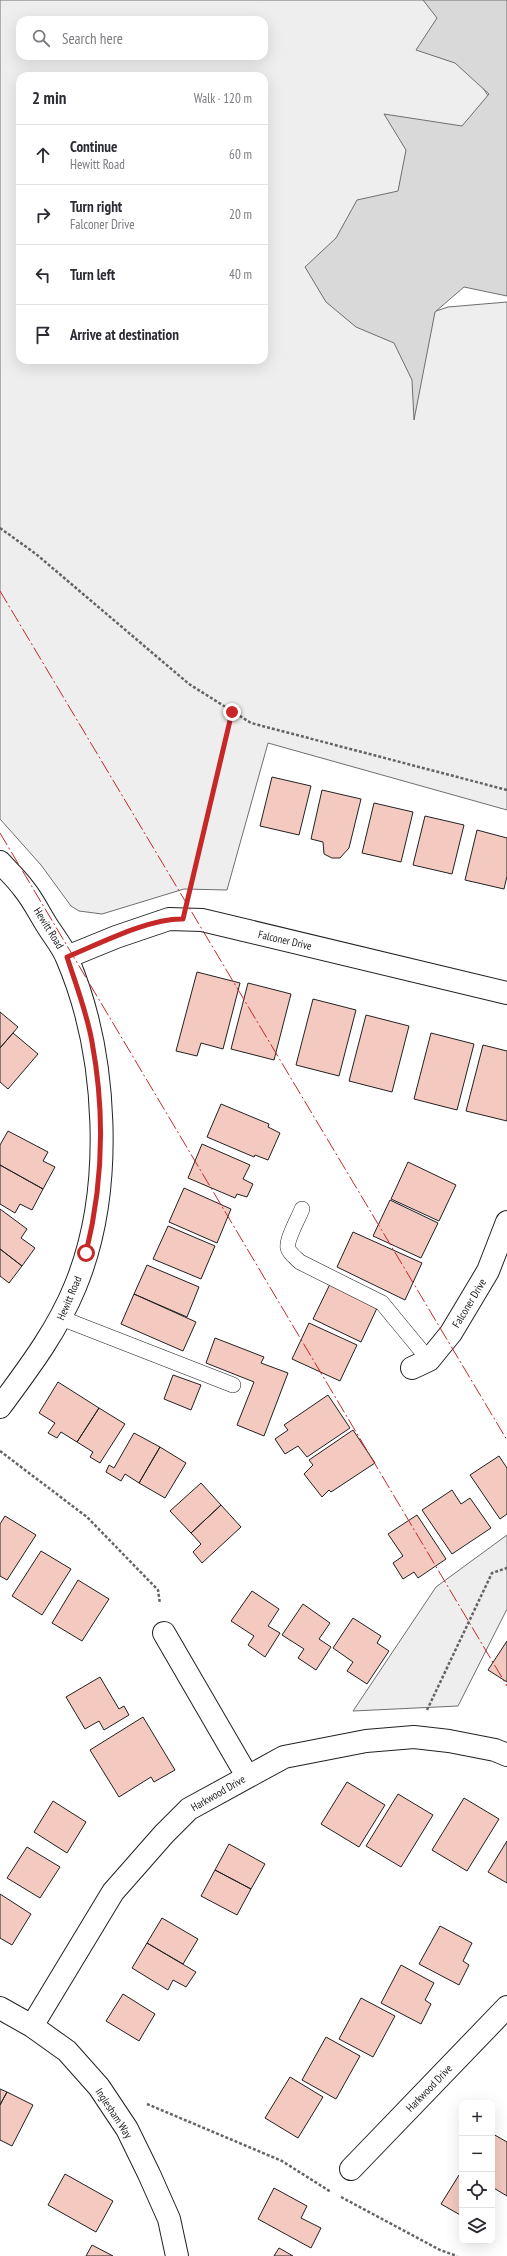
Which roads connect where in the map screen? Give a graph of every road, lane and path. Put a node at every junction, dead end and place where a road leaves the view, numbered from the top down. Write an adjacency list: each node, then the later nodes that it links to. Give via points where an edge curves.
1 (0, 528): 2 (path, via 36,554 189,684)
2 (232, 712): 3 (path, via 251,723); 5 (path)
3 (507, 790)
4 (0, 862): 6 (street, Hewitt Road, via 25,890)
5 (183, 919): 6 (street, Falconer Drive, via 169,919); 7 (street, Falconer Drive, via 202,920)
6 (67, 957): 10 (street, Hewitt Road, via 84,1006 92,1041 101,1118 97,1199 76,1287)
7 (507, 993)
8 (302, 1209): 11 (lane, via 288,1242 292,1254 300,1262 382,1303)
9 (507, 1222): 11 (street, Falconer Drive, via 488,1271 451,1333)
10 (61, 1318): 12 (lane); 13 (street, Hewitt Road, via 34,1361)
11 (420, 1364)
12 (233, 1385)
13 (0, 1407)
14 (0, 1451): 16 (path, via 87,1517 158,1590)
15 (507, 1568): 17 (path, via 492,1573)
16 (164, 1633): 19 (street)
17 (414, 1737): 18 (street, Harkwood Drive, via 449,1741 495,1750); 19 (street, Harkwood Drive, via 366,1741 284,1758)
18 (507, 1755)
19 (248, 1776): 22 (street, Harkwood Drive, via 189,1809 144,1856 113,1892)
20 (507, 2007): 24 (street, Harkwood Drive)
21 (0, 2008): 22 (street, Inglesham Way)
22 (32, 2026): 23 (street, Inglesham Way, via 67,2051)
23 (106, 2099): 25 (path, via 147,2104 282,2161); 27 (street, Inglesham Way, via 127,2129 149,2174 169,2219)
24 (351, 2169)
25 (333, 2193)
26 (339, 2196): 28 (path, via 440,2250)
27 (177, 2256)
28 (457, 2256)

